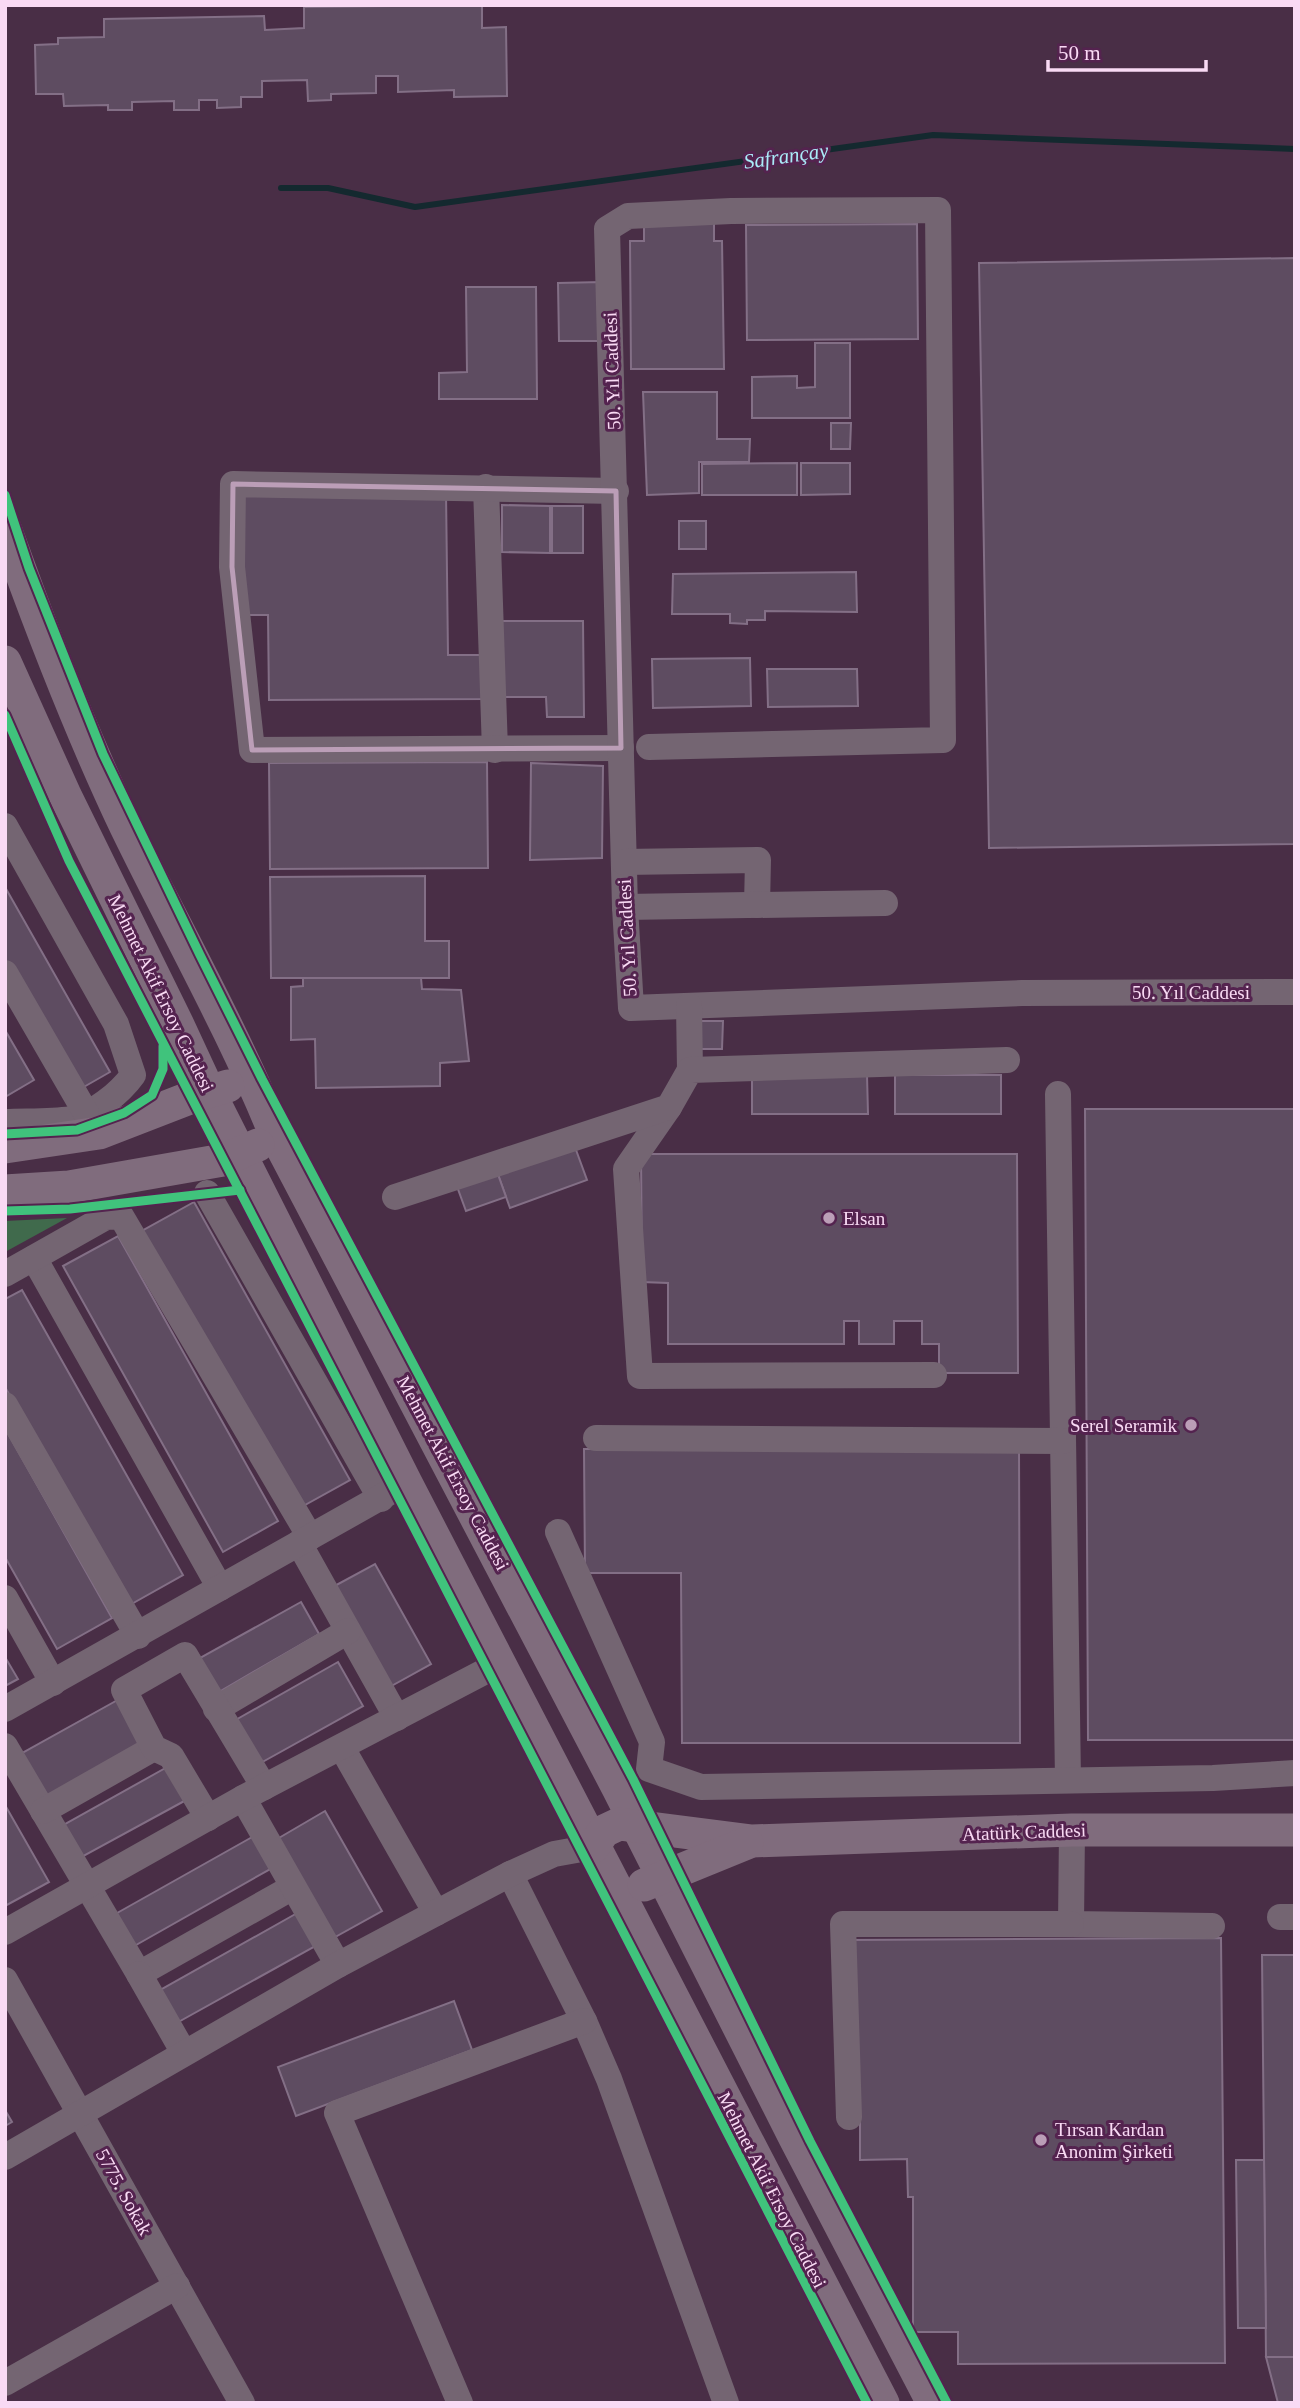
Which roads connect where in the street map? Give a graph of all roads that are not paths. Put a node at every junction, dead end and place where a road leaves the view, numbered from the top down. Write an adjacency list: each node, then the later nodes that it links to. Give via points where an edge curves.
1 (486, 488): 2 (street); 7 (street); 7 (street, via 233,484 232,567 252,750)
2 (615, 491): 5 (street, 50. Yıl Caddesi, via 607,229 628,216 938,210 943,740); 6 (street, 50. Yıl Caddesi)
3 (5, 528): 20 (main road, Mehmet Akif Ersoy Caddesi, via 125,825)
4 (5, 662): 21 (main road, Mehmet Akif Ersoy Caddesi)
5 (649, 747)
6 (621, 748): 7 (street); 10 (street, 50. Yıl Caddesi)
7 (495, 750)
8 (8, 838): 24 (street, via 117,1024 133,1075)
9 (703, 861): 10 (street); 12 (street, via 758,860); 13 (street)
10 (624, 862): 14 (street, 50. Yıl Caddesi)
11 (885, 903): 12 (street)
12 (757, 905): 13 (street)
13 (704, 906): 14 (street)
14 (625, 907): 17 (street, 50. Yıl Caddesi, via 631,1008)
15 (5, 973): 24 (street)
16 (1295, 992): 17 (street, 50. Yıl Caddesi, via 1022,993)
17 (689, 1006): 19 (street)
18 (1007, 1060): 19 (street)
19 (690, 1070): 23 (street)
20 (253, 1079): 21 (main road); 26 (main road, Mehmet Akif Ersoy Caddesi)
21 (209, 1092): 27 (main road, via 99,1133); 28 (main road, Mehmet Akif Ersoy Caddesi)
22 (1058, 1094): 37 (street)
23 (669, 1107): 31 (street); 34 (street, via 626,1169 640,1376)
24 (86, 1113): 25 (street, via 73,1119)
25 (5, 1122)
26 (276, 1136): 28 (main road); 56 (main road, Mehmet Akif Ersoy Caddesi)
27 (5, 1147)
28 (240, 1153): 29 (main road, via 223,1160 69,1187); 38 (main road, Mehmet Akif Ersoy Caddesi)
29 (5, 1191)
30 (207, 1193): 38 (street)
31 (395, 1197)
32 (34, 1258): 33 (street); 40 (street, via 106,1217 121,1216); 41 (street)
33 (5, 1274)
34 (934, 1375)
35 (5, 1405): 44 (street)
36 (596, 1438): 37 (street)
37 (1063, 1441): 55 (street)
38 (393, 1491): 40 (street); 45 (main road, Mehmet Akif Ersoy Caddesi)
39 (558, 1532): 53 (street, via 652,1742)
40 (304, 1540): 41 (street); 43 (street)
41 (220, 1588): 44 (street)
42 (5, 1598): 46 (street)
43 (348, 1631): 48 (street); 49 (street)
44 (138, 1636): 46 (street)
45 (499, 1664): 49 (street); 64 (main road, Mehmet Akif Ersoy Caddesi)
46 (52, 1683): 47 (street)
47 (5, 1709)
48 (216, 1709): 51 (street, via 185,1655 124,1690); 57 (street)
49 (397, 1718): 52 (street)
50 (5, 1745): 58 (street)
51 (154, 1748): 58 (street); 59 (street, via 172,1756)
52 (342, 1748): 57 (street); 70 (street)
53 (649, 1769): 55 (street, via 701,1787); 56 (street)
54 (1295, 1773): 55 (street)
55 (1068, 1780)
56 (618, 1788): 60 (main road, Mehmet Akif Ersoy Caddesi)
57 (254, 1793): 59 (street); 69 (street)
58 (43, 1811): 67 (street)
59 (208, 1818): 67 (street)
60 (637, 1826): 63 (main road); 64 (main road, via 611,1826); 66 (main road, Mehmet Akif Ersoy Caddesi)
61 (1072, 1830): 62 (main road, Atatürk Caddesi); 63 (main road, Atatürk Caddesi); 71 (street)
62 (1295, 1830)
63 (752, 1841): 66 (main road)
64 (593, 1847): 65 (street, via 554,1854); 68 (main road, Mehmet Akif Ersoy Caddesi)
65 (510, 1874): 70 (street); 77 (street)
66 (663, 1878): 68 (main road, via 632,1889); 90 (main road, Mehmet Akif Ersoy Caddesi)
67 (87, 1886): 73 (street); 75 (street)
68 (614, 1886): 89 (main road, Mehmet Akif Ersoy Caddesi)
69 (293, 1887): 74 (street); 75 (street)
70 (436, 1913): 74 (street)
71 (1071, 1924): 72 (street); 80 (street, via 843,1924)
72 (1212, 1926)
73 (5, 1932)
74 (338, 1965): 78 (street)
75 (139, 1974): 78 (street)
76 (5, 1980): 79 (street, 5775. Sokak)
77 (584, 2021): 87 (street, via 337,2113); 88 (street, via 609,2078)
78 (184, 2053): 79 (street)
79 (80, 2113): 81 (street); 82 (street, 5775. Sokak)
80 (849, 2117)
81 (5, 2157)
82 (177, 2286): 83 (street); 86 (street, 5775. Sokak)
83 (5, 2383)
84 (5, 2396): 85 (street)
85 (9, 2403)
86 (242, 2403)
87 (460, 2403)
88 (726, 2403)
89 (883, 2403)
90 (933, 2403)

